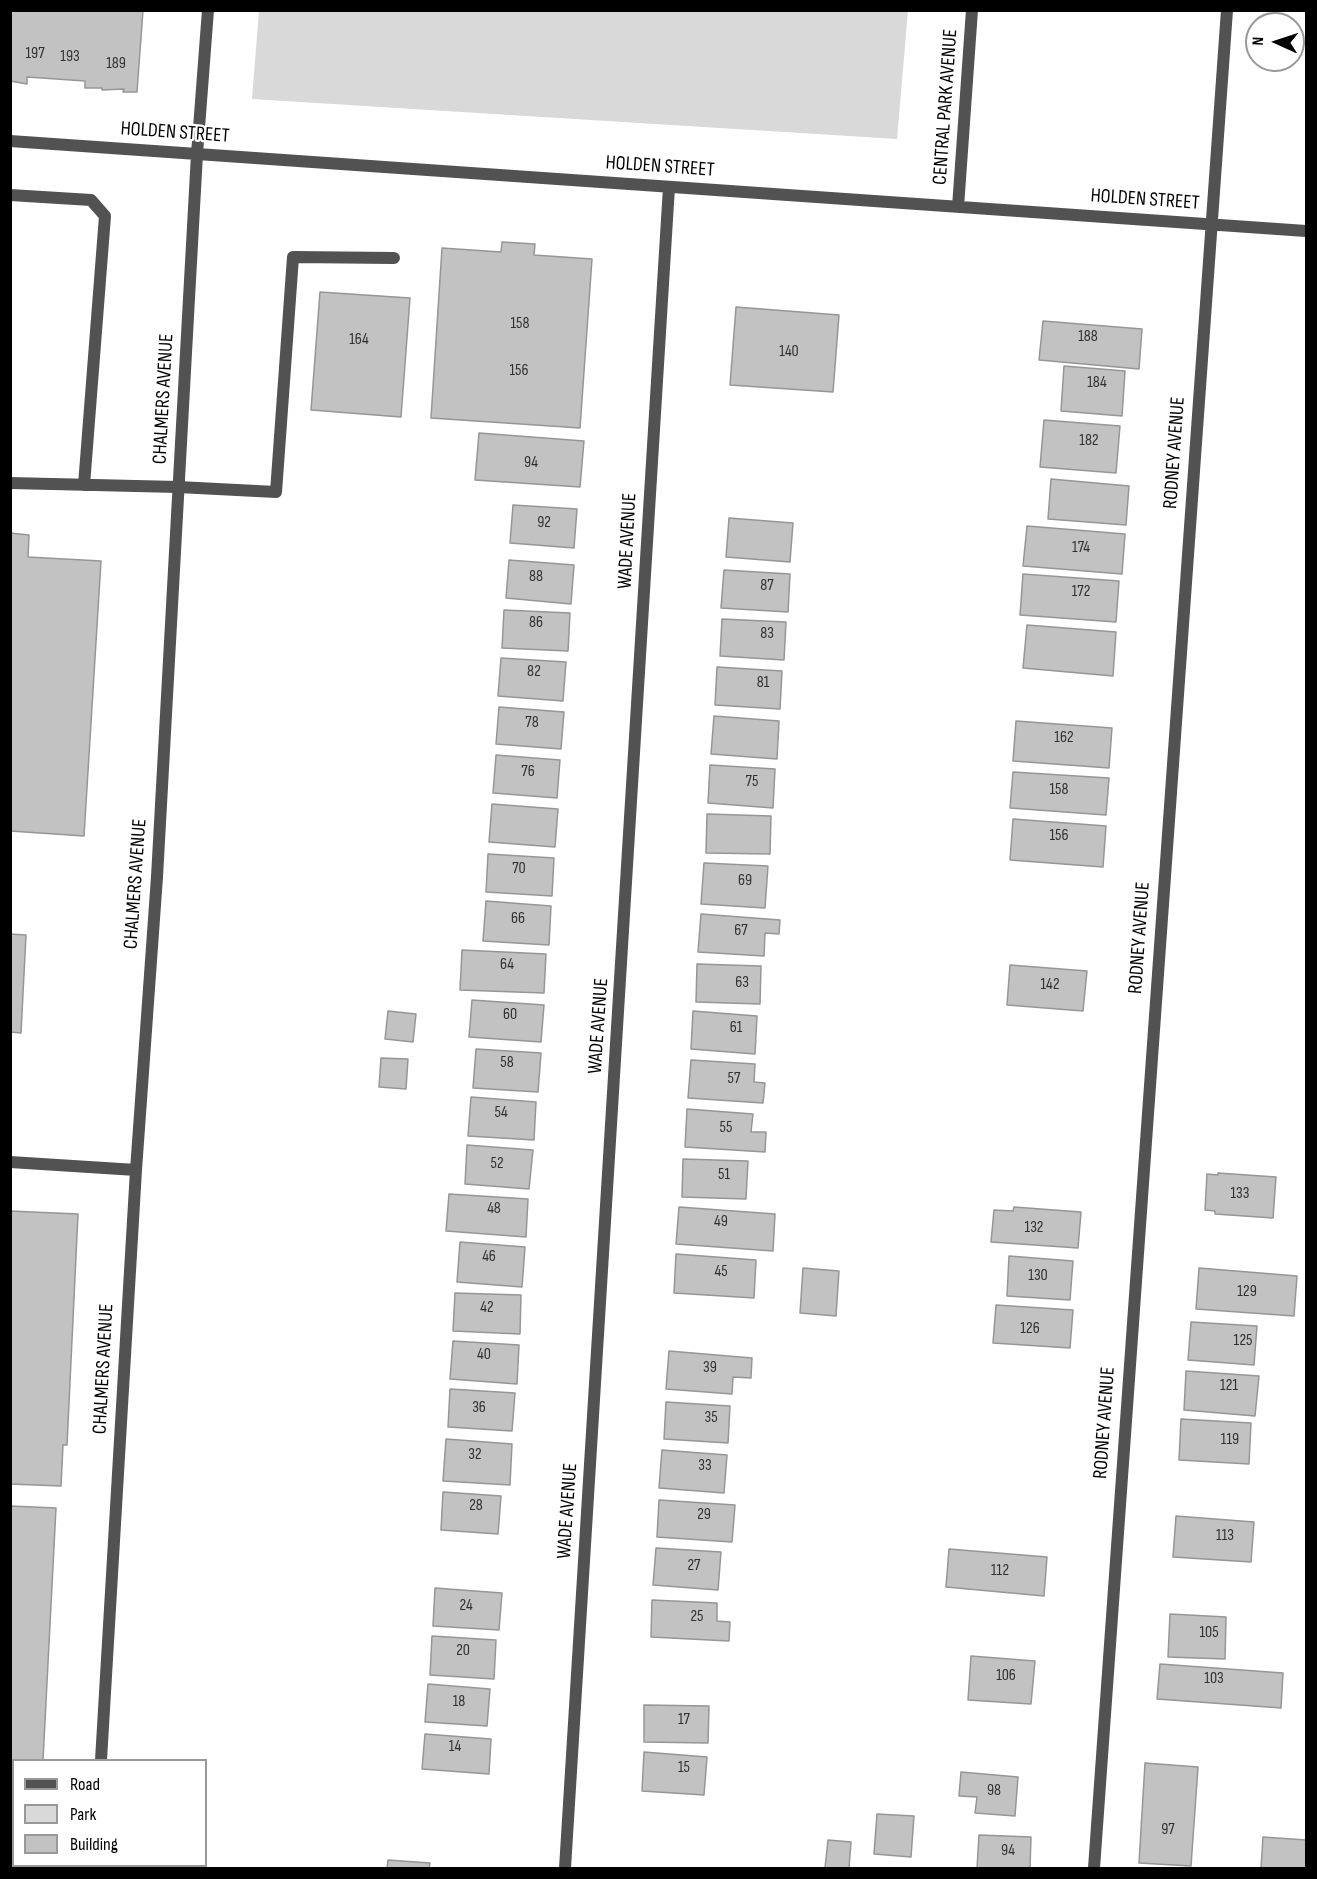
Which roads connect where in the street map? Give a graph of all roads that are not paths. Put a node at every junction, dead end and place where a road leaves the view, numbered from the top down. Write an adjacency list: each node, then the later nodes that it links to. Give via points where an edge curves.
1 (208, 10): 5 (street, CHALMERS AVENUE)
2 (972, 10): 8 (street, CENTRAL PARK AVENUE)
3 (1227, 10): 9 (street, RODNEY AVENUE)
4 (10, 141): 5 (street, HOLDEN STREET)
5 (197, 154): 6 (street, HOLDEN STREET); 14 (street, CHALMERS AVENUE)
6 (669, 187): 8 (street, HOLDEN STREET); 18 (street, WADE AVENUE)
7 (10, 195): 13 (street, via 91,200 105,216)
8 (958, 207): 9 (street, HOLDEN STREET)
9 (1211, 224): 10 (street, HOLDEN STREET); 19 (street, RODNEY AVENUE)
10 (1306, 231)
11 (394, 258): 14 (street, via 293,256 276,492)
12 (10, 483): 13 (street)
13 (84, 485): 14 (street)
14 (178, 487): 16 (street, CHALMERS AVENUE, via 158,865)
15 (10, 1162): 16 (street)
16 (135, 1170): 17 (street, CHALMERS AVENUE)
17 (101, 1759)
18 (565, 1869)
19 (1094, 1869)

